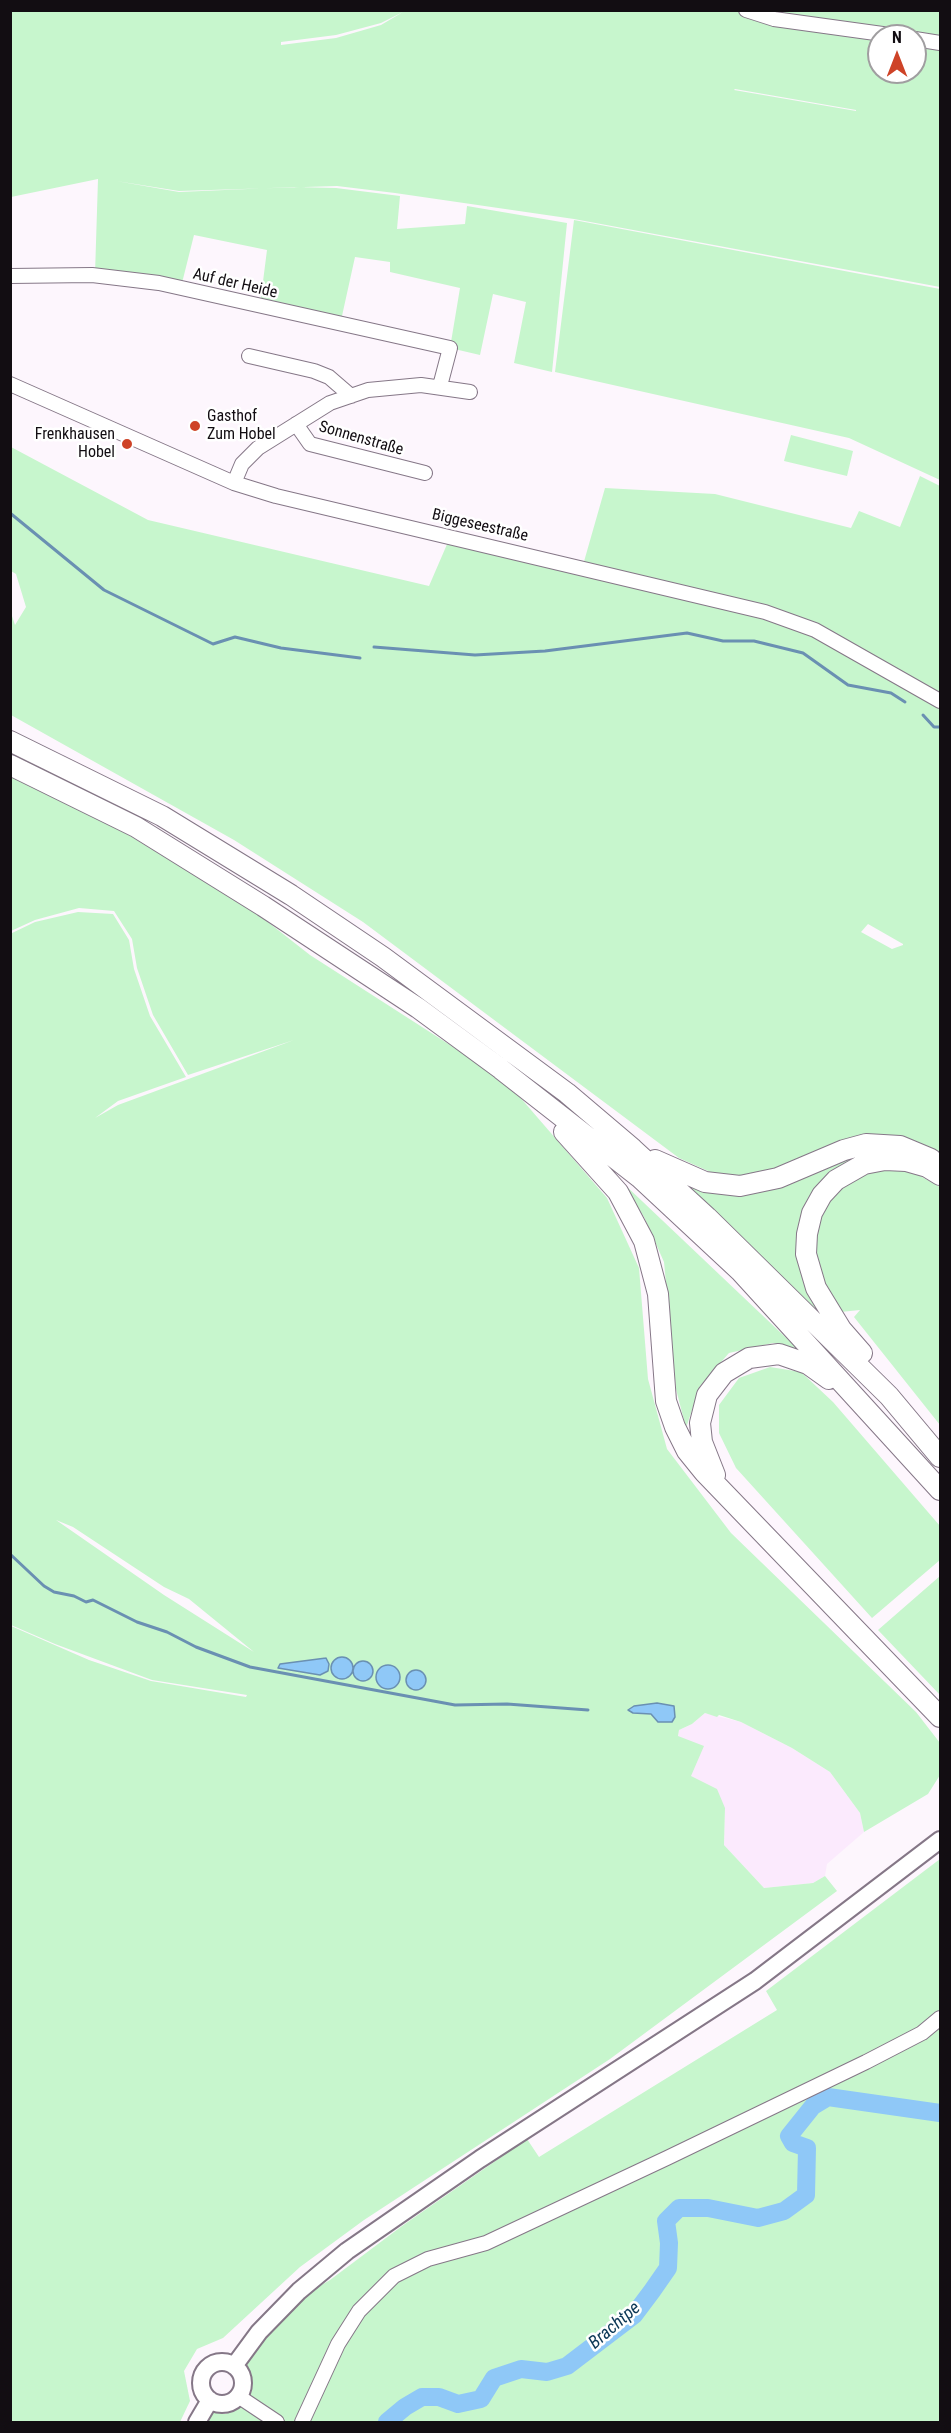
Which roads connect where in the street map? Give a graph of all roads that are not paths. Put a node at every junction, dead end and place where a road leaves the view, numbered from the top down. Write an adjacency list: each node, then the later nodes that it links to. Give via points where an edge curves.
1 (746, 10): 2 (street, via 774,19)
2 (867, 32)
3 (10, 276): 6 (street, Auf der Heide, via 127,278 450,348)
4 (249, 356): 8 (street, via 314,371)
5 (10, 384): 11 (street, Biggeseestraße)
6 (440, 386): 7 (street); 8 (street, via 368,390)
7 (470, 392)
8 (351, 396): 9 (street)
9 (296, 424): 10 (street, Sonnenstraße, via 310,444); 11 (street, via 247,457)
10 (425, 473)
11 (234, 483): 12 (street, Biggeseestraße, via 765,612 815,630)
12 (940, 701)
13 (10, 741): 16 (highway, via 162,816 291,895 411,977 567,1093)
14 (10, 765): 15 (highway, via 136,827 418,1008)
15 (501, 1069): 20 (highway, via 639,1177 741,1272); 22 (highway, via 523,1097 592,1161 633,1216 655,1276 662,1373 670,1414 691,1456)
16 (633, 1149): 17 (highway, via 694,1179 728,1185 765,1182 866,1144 910,1148); 19 (highway)
17 (940, 1166)
18 (940, 1175): 19 (highway, via 906,1161 864,1164 829,1187 809,1223 807,1254 816,1288 842,1329 880,1374)
19 (889, 1396): 21 (highway)
20 (883, 1425): 22 (highway, via 808,1364 779,1354 749,1358 717,1379 701,1414 702,1442); 23 (highway)
21 (940, 1457)
22 (724, 1490): 24 (highway)
23 (940, 1490)
24 (940, 1717)
25 (940, 1840): 27 (main road)
26 (940, 1850): 27 (main road)
27 (787, 1960): 29 (main road, via 480,2159 347,2251 299,2291 259,2332)
28 (940, 2018): 34 (street, via 866,2062 668,2158 486,2243 428,2259 394,2276 359,2311)
29 (234, 2366): 30 (main road, via 242,2377); 31 (main road, via 220,2362 207,2368 202,2381)
30 (238, 2396): 31 (main road, via 228,2403); 33 (street)
31 (210, 2400): 32 (main road)
32 (197, 2422)
33 (277, 2422)
34 (302, 2422)

